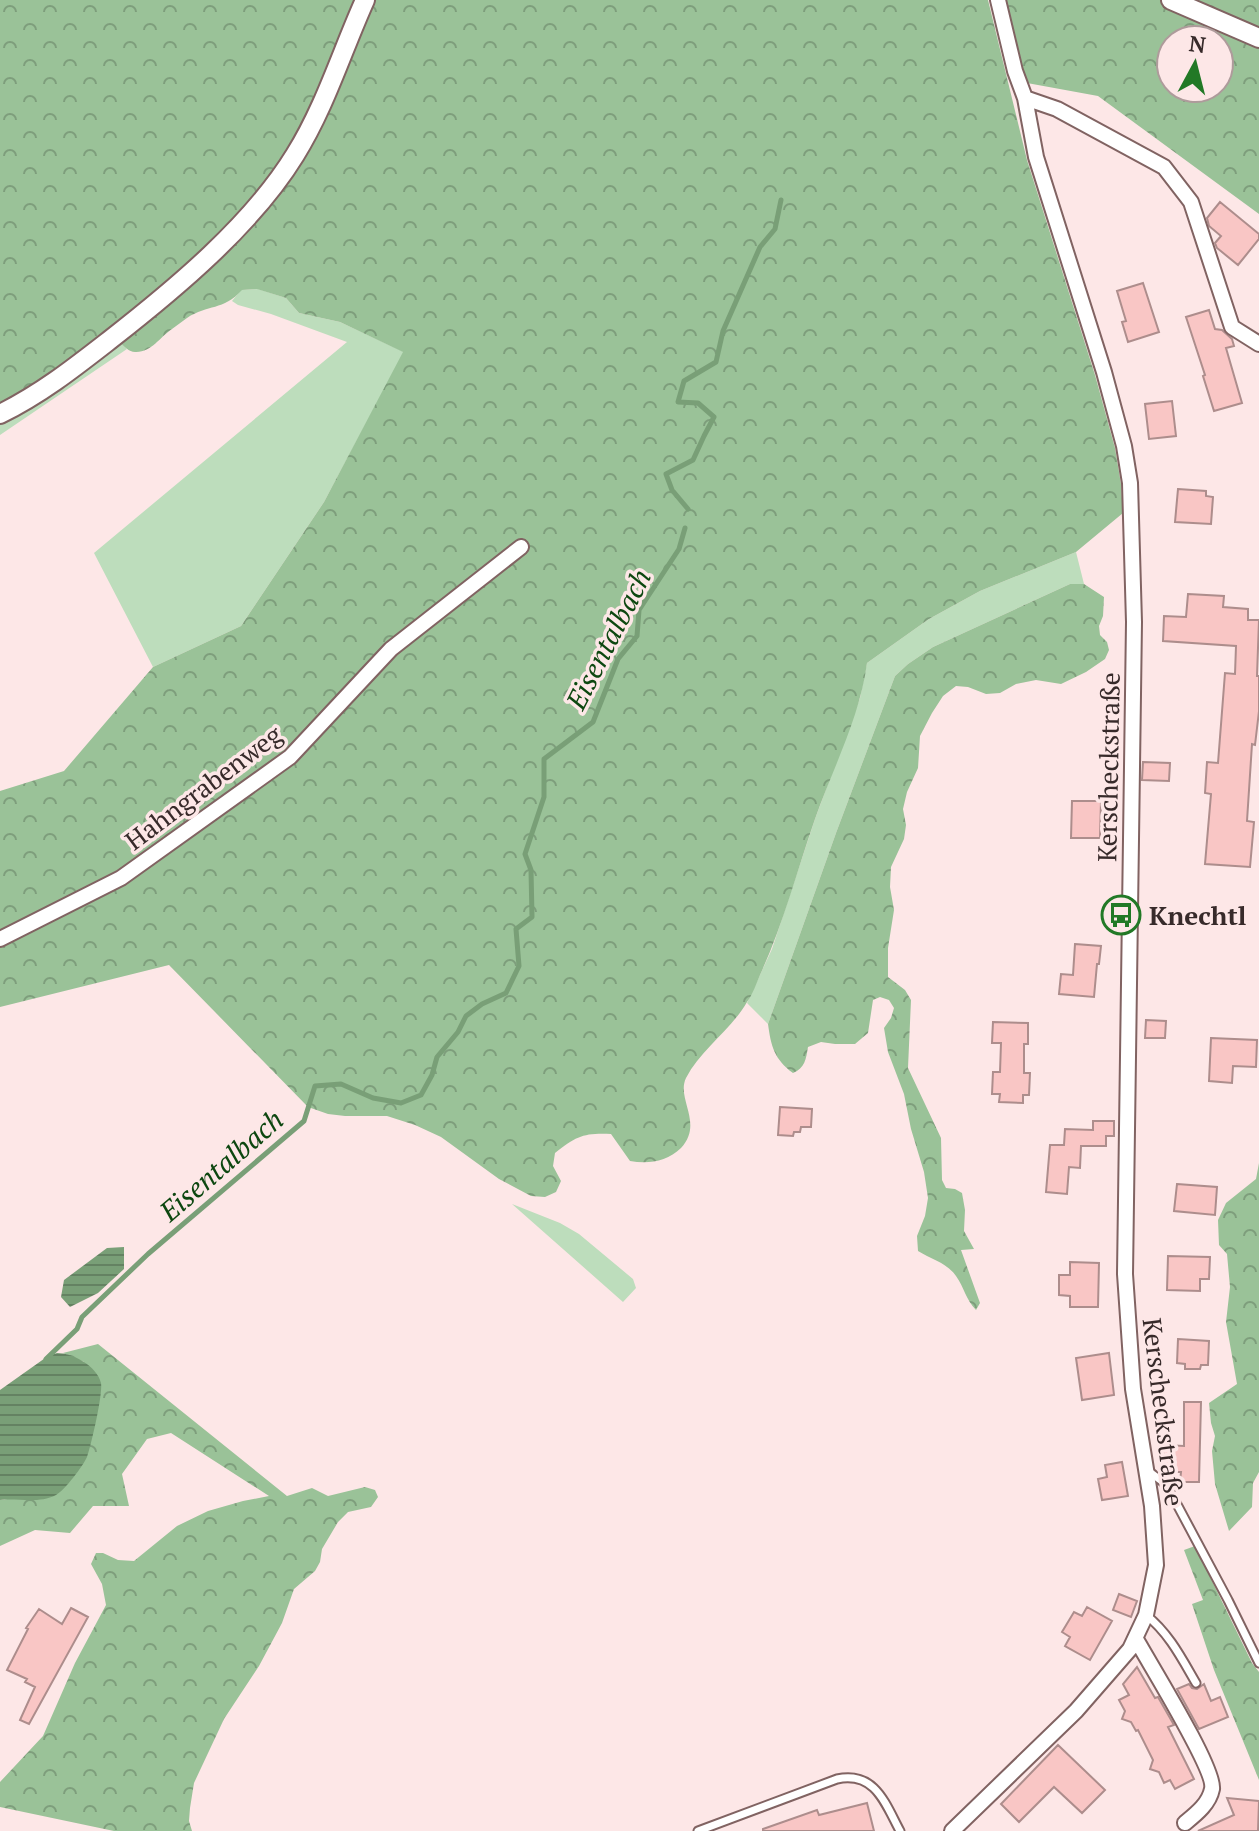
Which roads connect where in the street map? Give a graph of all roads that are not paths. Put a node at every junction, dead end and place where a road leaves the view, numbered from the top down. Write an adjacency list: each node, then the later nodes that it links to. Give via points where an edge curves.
1 (365, 0): 7 (street, via 307,134 271,189 142,315 62,377)
2 (998, 0): 5 (street, Kerscheckstraße)
3 (1171, 0): 4 (street)
4 (1259, 38)
5 (1025, 98): 6 (street, via 1057,109 1164,167 1191,202 1232,327); 10 (street, Kerscheckstraße, via 1036,157 1104,372 1130,483 1134,622 1125,1274 1133,1389)
6 (1259, 344)
7 (0, 414)
8 (521, 547): 9 (street, Hahngrabenweg, via 391,649 290,757 121,878)
9 (0, 939)
10 (1146, 1469): 11 (street, Kerscheckstraße, via 1156,1565); 13 (lane, via 1172,1495)
11 (1146, 1615): 12 (street, Kerscheckstraße); 14 (lane)
12 (1136, 1639): 15 (street, via 1205,1760 1212,1784 1206,1802); 18 (street, Kerscheckstraße, via 1084,1703)
13 (1259, 1663)
14 (1196, 1683)
15 (1185, 1823)
16 (698, 1831): 17 (lane, via 837,1779 856,1778 879,1793)
17 (900, 1831)
18 (952, 1831)

